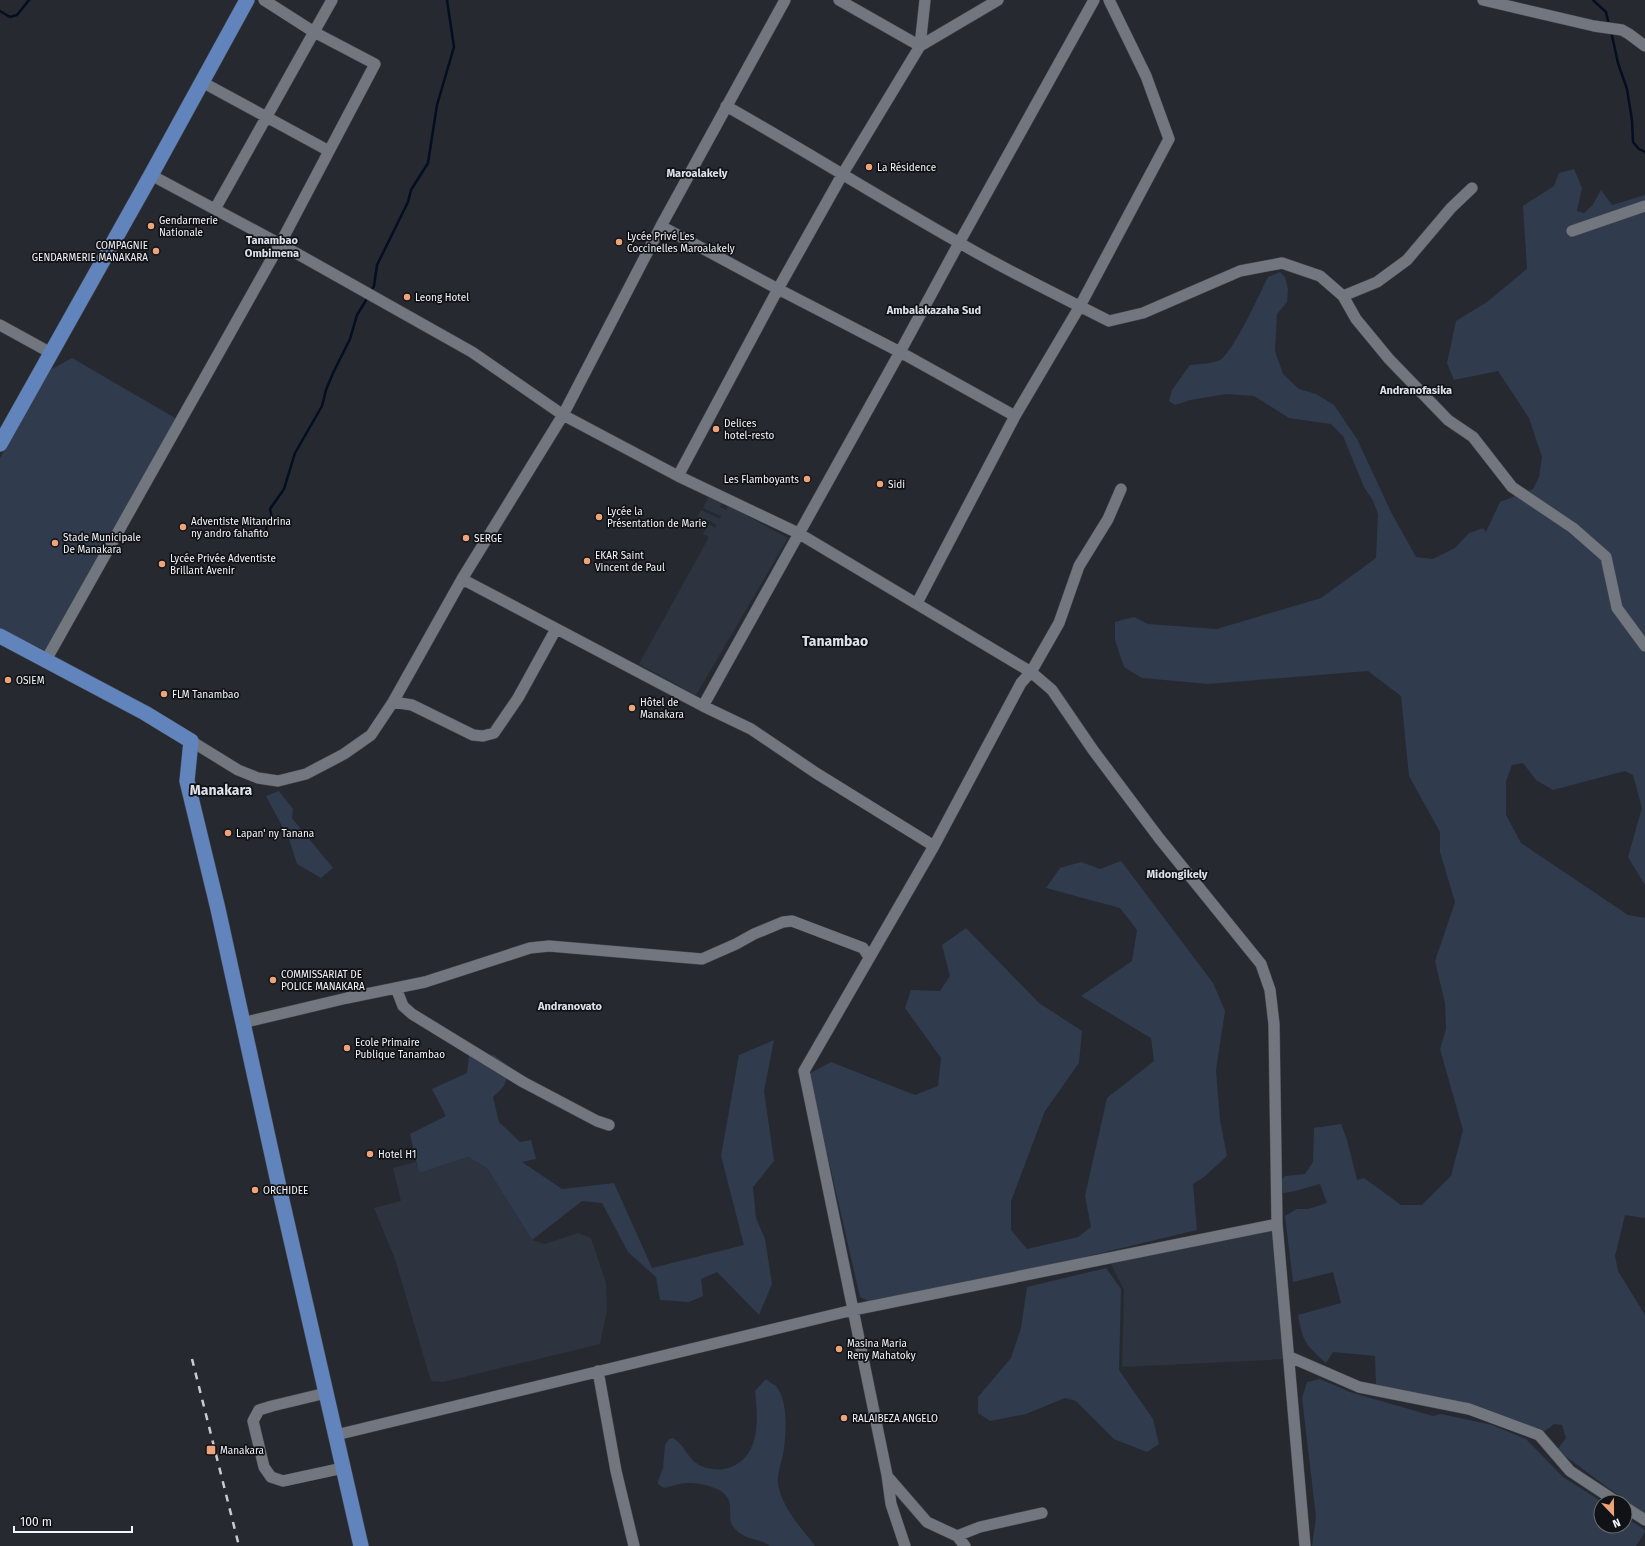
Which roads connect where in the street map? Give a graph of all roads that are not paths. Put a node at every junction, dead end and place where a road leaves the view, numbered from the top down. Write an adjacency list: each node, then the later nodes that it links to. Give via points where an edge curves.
1 (247, 0): 14 (main road)
2 (264, 0): 11 (street)
3 (332, 0): 11 (street)
4 (785, 0): 15 (street)
5 (839, 0): 12 (street)
6 (925, 0): 12 (street)
7 (998, 0): 12 (street)
8 (1094, 0): 25 (street)
9 (1110, 0): 29 (street, via 1146,76 1169,139)
10 (1483, 0): 13 (street, via 1622,30)
11 (314, 32): 16 (street); 17 (street, via 375,64)
12 (920, 46): 19 (street)
13 (1645, 46)
14 (202, 82): 16 (street); 18 (main road)
15 (726, 106): 19 (street); 23 (street)
16 (267, 118): 17 (street); 22 (street)
17 (329, 151): 26 (street)
18 (151, 175): 22 (street); 32 (main road)
19 (842, 175): 25 (street); 27 (street)
20 (1472, 188): 28 (street, via 1451,208 1407,260 1377,282)
21 (1645, 206): 24 (street)
22 (215, 210): 26 (street)
23 (661, 226): 27 (street); 33 (street)
24 (1572, 231)
25 (959, 243): 29 (street); 31 (street)
26 (280, 244): 33 (street, via 472,352); 44 (street)
27 (778, 290): 31 (street); 36 (street)
28 (1342, 296): 29 (street, via 1320,276 1282,263 1240,271 1143,313 1108,321); 43 (street, via 1356,319 1389,359 1448,420 1473,437 1512,487 1574,528 1606,557 1617,608)
29 (1080, 306): 34 (street)
30 (0, 325): 32 (street)
31 (900, 352): 34 (street); 38 (street)
32 (51, 353): 35 (main road)
33 (563, 415): 36 (street); 39 (street)
34 (1015, 416): 40 (street)
35 (0, 444)
36 (678, 476): 38 (street)
37 (1122, 489): 45 (street, via 1108,519 1079,566 1059,624)
38 (798, 533): 40 (street); 47 (street)
39 (462, 579): 41 (street); 46 (street)
40 (917, 603): 45 (street)
41 (556, 629): 46 (street, via 518,698 494,733 473,735 412,705); 47 (street)
42 (0, 636): 44 (main road)
43 (1645, 646)
44 (46, 660): 48 (main road, via 145,713)
45 (1031, 672): 49 (street, via 1021,683); 54 (street, via 1052,690 1159,838 1261,964 1270,990 1274,1024)
46 (393, 702): 48 (street, via 371,735 344,754 306,774 278,781 258,778 238,770)
47 (703, 706): 49 (street, via 751,729 816,773)
48 (191, 741): 52 (main road, via 187,781)
49 (934, 846): 50 (street)
50 (869, 957): 51 (street, via 863,948 792,921 754,934 702,959 549,946 530,948 425,982); 55 (street, via 804,1071)
51 (396, 988): 52 (street); 53 (street, via 403,1006 412,1014 523,1082 597,1121)
52 (242, 1023): 58 (main road)
53 (609, 1124)
54 (1277, 1224): 55 (street); 56 (street)
55 (853, 1310): 57 (street); 61 (street)
56 (1290, 1357): 62 (street, via 1359,1387 1469,1409 1539,1435 1570,1472); 71 (street)
57 (598, 1371): 59 (street); 68 (street, via 616,1471)
58 (326, 1393): 59 (main road); 60 (street, via 260,1410 253,1421 264,1467 271,1477 283,1481)
59 (336, 1435): 60 (main road)
60 (343, 1468): 67 (main road)
61 (887, 1475): 66 (street, via 927,1522); 69 (street, via 891,1504)
62 (1604, 1494)
63 (1633, 1512): 65 (street)
64 (1042, 1513): 66 (street, via 980,1527)
65 (1645, 1520)
66 (957, 1536): 70 (street)
67 (361, 1546)
68 (634, 1546)
69 (905, 1546)
70 (965, 1546)
71 (1305, 1546)

